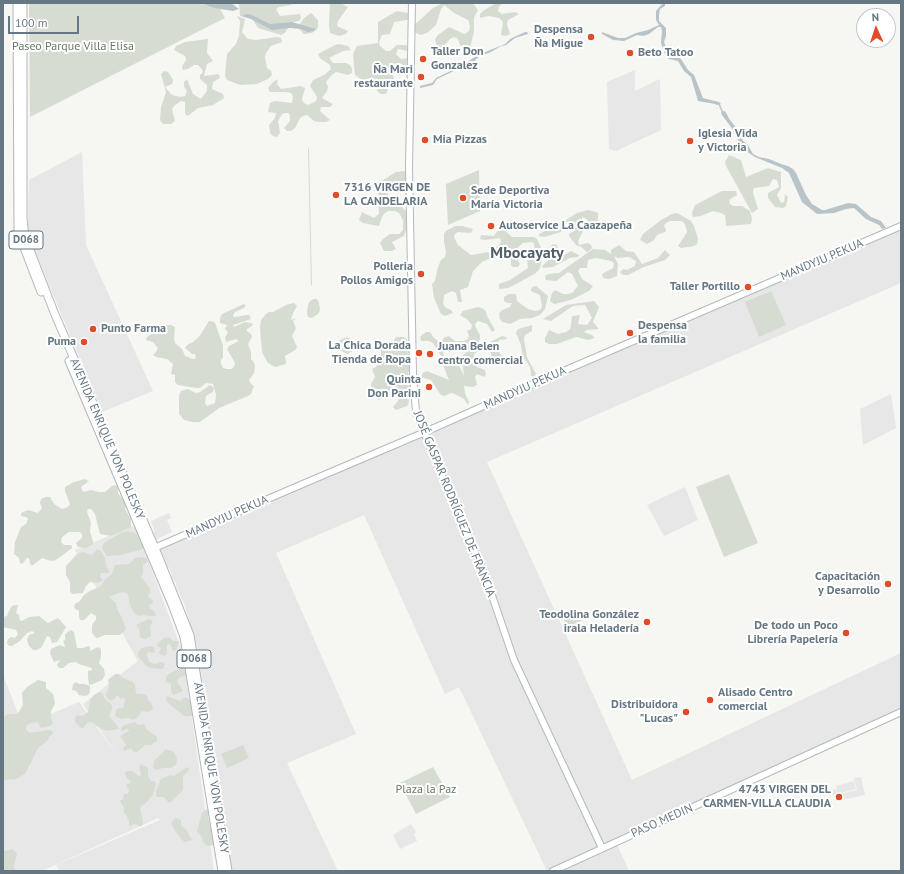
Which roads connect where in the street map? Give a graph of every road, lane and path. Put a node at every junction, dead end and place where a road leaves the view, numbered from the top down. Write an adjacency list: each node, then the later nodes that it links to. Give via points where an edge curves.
1 (17, 3): 4 (main road, AVENIDA ENRIQUE VON POLESKY / D068)
2 (23, 3): 4 (main road, AVENIDA ENRIQUE VON POLESKY / D068)
3 (412, 3): 6 (street, JOSÉ GASPAR RODRÍGUEZ DE FRANCIA, via 409,167 413,373 415,405)
4 (20, 89): 7 (main road, AVENIDA ENRIQUE VON POLESKY / D068, via 25,237)
5 (901, 226): 6 (street, MANDYJU PEKUA)
6 (425, 432): 7 (street, MANDYJU PEKUA); 9 (street, JOSÉ GASPAR RODRÍGUEZ DE FRANCIA, via 485,575 514,660)
7 (152, 550): 10 (main road, AVENIDA ENRIQUE VON POLESKY / D068, via 184,637); 11 (main road, AVENIDA ENRIQUE VON POLESKY / D068, via 190,635)
8 (901, 712): 9 (street, PASO MEDIN)
9 (602, 848): 12 (street, PASO MEDIN)
10 (222, 871)
11 (228, 871)
12 (554, 871)

